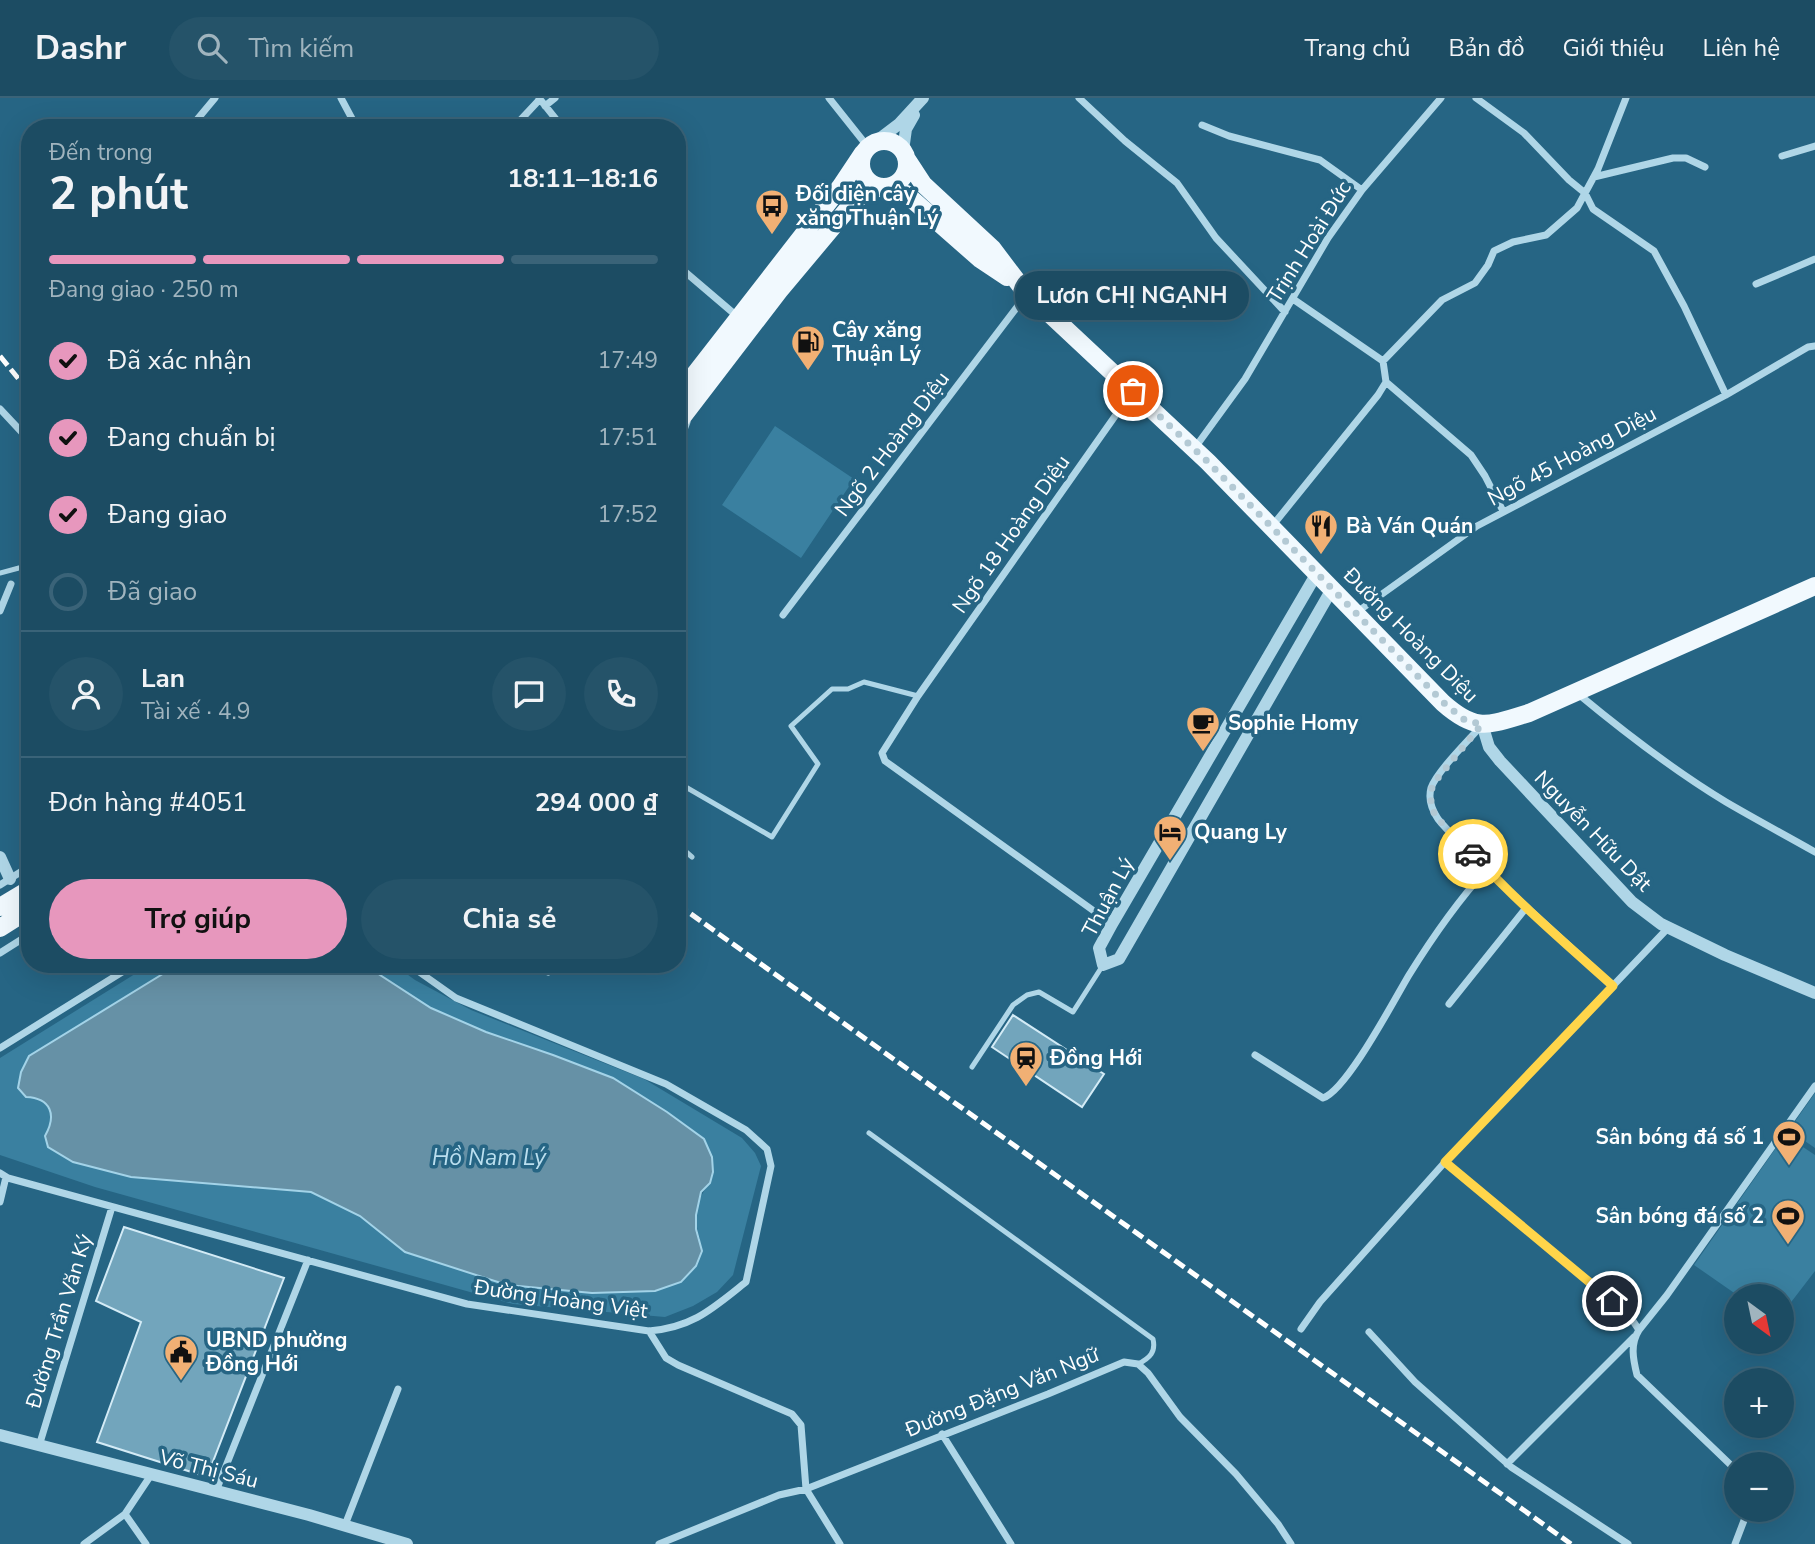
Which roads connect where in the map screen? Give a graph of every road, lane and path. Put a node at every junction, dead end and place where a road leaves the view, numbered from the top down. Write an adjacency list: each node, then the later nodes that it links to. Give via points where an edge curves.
1 (215, 98): 12 (street)
2 (341, 98): 13 (street)
3 (539, 98): 11 (street); 14 (street)
4 (555, 98): 11 (street)
5 (829, 98): 18 (street)
6 (924, 98): 18 (street); 19 (street, via 906,129)
7 (1079, 98): 31 (street, via 1177,183 1216,238)
8 (1441, 98): 24 (street, Trịnh Hoài Đức)
9 (1476, 98): 25 (street, via 1524,133)
10 (1626, 98): 22 (street)
11 (545, 106): 15 (street)
12 (198, 119)
13 (352, 119)
14 (521, 119)
15 (556, 119)
16 (1202, 125): 24 (street, via 1253,144 1320,160)
17 (1815, 146): 20 (street)
18 (868, 148): 19 (main road, via 890,141); 23 (main road, via 863,175); 32 (main road)
19 (905, 154): 23 (main road, via 907,166 901,179); 29 (main road, Đường Hoàng Diệu, via 923,184 992,248)
20 (1782, 156)
21 (1705, 167): 22 (street, via 1673,158)
22 (1594, 177): 25 (street)
23 (885, 187): 29 (main road, Đường Hoàng Diệu, via 906,194 980,259); 39 (main road, via 864,193 848,208)
24 (1362, 190): 30 (street, Trịnh Hoài Đức)
25 (1585, 193): 34 (street, via 1577,208 1546,235 1494,251 1475,283 1442,300); 37 (street, via 1593,209 1654,251)
26 (1815, 258): 28 (street)
27 (686, 273): 32 (street)
28 (1756, 284)
29 (1026, 291): 36 (main road, Đường Hoàng Diệu); 53 (street, Ngõ 2 Hoàng Diệu)
30 (1293, 299): 31 (street, Trịnh Hoài Đức); 34 (street)
31 (1285, 312): 42 (street, Trịnh Hoài Đức, via 1245,379)
32 (738, 317): 38 (main road)
33 (1815, 346): 37 (street, Ngõ 45 Hoàng Diệu)
34 (1383, 361): 35 (street)
35 (1386, 382): 43 (street, via 1471,455); 44 (street)
36 (1133, 391): 42 (main road, Đường Hoàng Diệu); 55 (street, Ngõ 18 Hoàng Diệu)
37 (1726, 395): 43 (street, Ngõ 45 Hoàng Diệu)
38 (686, 396)
39 (686, 398)
40 (0, 409): 41 (street)
41 (21, 431)
42 (1194, 449): 44 (main road, Đường Hoàng Diệu)
43 (1503, 511): 52 (street, Ngõ 45 Hoàng Diệu)
44 (1271, 527): 47 (main road, Đường Hoàng Diệu)
45 (21, 567): 46 (lane)
46 (0, 573)
47 (1317, 573): 50 (main road, Đường Hoàng Diệu); 69 (street, Thuận Lý)
48 (11, 584): 51 (street)
49 (1815, 586): 54 (main road, Đường Hoàng Diệu)
50 (1332, 589): 52 (main road, Đường Hoàng Diệu); 74 (street, Thuận Lý, via 1119,959)
51 (0, 611)
52 (1356, 613): 56 (main road, Đường Hoàng Diệu, via 1459,717)
53 (783, 615)
54 (1577, 693): 56 (main road, Đường Hoàng Diệu, via 1529,713); 59 (street, via 1682,773)
55 (918, 696): 57 (lane, via 864,682 832,689 791,726 818,764 772,837); 69 (street, Ngõ 18 Hoàng Diệu, via 882,753 885,761)
56 (1482, 724): 62 (street, via 1437,779 1431,790 1431,808); 71 (street, Nguyễn Hữu Dật, via 1489,747 1508,771 1632,902)
57 (686, 787)
58 (686, 852): 61 (lane)
59 (1815, 852)
60 (0, 857): 64 (street)
61 (692, 858)
62 (1486, 870): 67 (street); 81 (street, via 1462,897 1335,1092 1317,1096)
63 (21, 872): 64 (street)
64 (5, 882)
65 (21, 894): 66 (main road)
66 (0, 907)
67 (1526, 908): 77 (street); 79 (street)
68 (21, 915): 70 (main road)
69 (1112, 924): 74 (street, Thuận Lý, via 1099,948)
70 (0, 928)
71 (1668, 928): 77 (street); 78 (street, Nguyễn Hữu Dật)
72 (21, 940): 73 (street)
73 (0, 953)
74 (1102, 965): 82 (lane, via 1073,1012 1040,992 1020,999)
75 (121, 973): 80 (street)
76 (421, 973): 91 (street, Đường Hoàng Việt, via 456,998 666,1084 746,1130 767,1149 771,1166 746,1282 702,1316 672,1329)
77 (1613, 986): 85 (street)
78 (1815, 992)
79 (1449, 1004)
80 (0, 1048)
81 (1255, 1055)
82 (972, 1067)
83 (1815, 1086): 93 (street)
84 (869, 1133): 94 (lane, via 1153,1339 1152,1354)
85 (1445, 1162): 90 (street); 93 (street, via 1636,1322)
86 (3, 1175): 87 (street); 88 (street, Đường Hoàng Việt)
87 (0, 1202)
88 (112, 1207): 89 (street, Đường Hoàng Việt); 98 (street, Đường Trần Văn Ký)
89 (308, 1260): 91 (street, Đường Hoàng Việt, via 467,1304); 103 (street)
90 (1301, 1329)
91 (649, 1331): 102 (street, via 666,1358 678,1365 792,1414 801,1425)
92 (1369, 1332): 100 (street, via 1415,1382)
93 (1636, 1333): 99 (street, via 1633,1356 1637,1375); 100 (street)
94 (1138, 1364): 96 (street, Đường Đặng Văn Ngữ, via 1124,1362); 114 (street)
95 (398, 1389): 106 (street)
96 (942, 1434): 102 (street, Đường Đặng Văn Ngữ); 113 (street)
97 (0, 1435): 98 (street, Võ Thị Sáu)
98 (39, 1446): 101 (street, Võ Thị Sáu)
99 (1724, 1458)
100 (1507, 1464): 115 (street)
101 (151, 1475): 103 (street, Võ Thị Sáu); 104 (street)
102 (806, 1489): 111 (street, Đường Đặng Văn Ngữ, via 779,1495); 112 (street)
103 (216, 1491): 106 (street, Võ Thị Sáu)
104 (125, 1514): 108 (street); 109 (street)
105 (1744, 1522): 107 (street)
106 (345, 1525): 110 (street, Võ Thị Sáu)
107 (1737, 1541): 116 (street)
108 (84, 1544)
109 (146, 1544)
110 (407, 1544)
111 (659, 1544)
112 (840, 1544)
113 (1011, 1544)
114 (1291, 1544)
115 (1628, 1544)
116 (1747, 1544)

